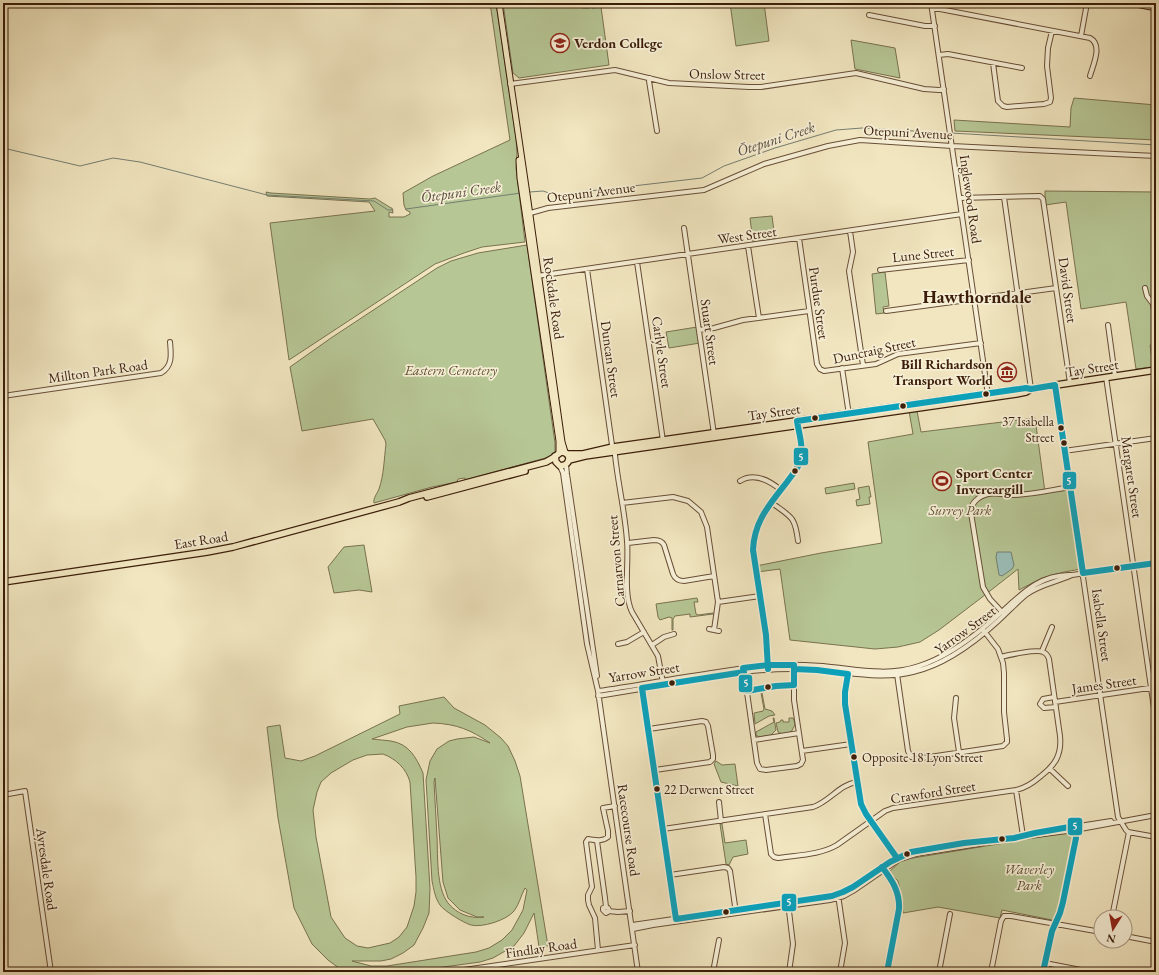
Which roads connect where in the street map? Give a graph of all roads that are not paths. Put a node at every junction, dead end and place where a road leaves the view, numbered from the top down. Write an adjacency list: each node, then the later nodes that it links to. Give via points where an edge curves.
1 (499, 3): 16 (main road, Rockdale Road)
2 (931, 3): 6 (street, Inglewood Road)
3 (1087, 3): 10 (street)
4 (1131, 3): 5 (main road)
5 (1156, 8)
6 (932, 9): 8 (street, Inglewood Road); 9 (street)
7 (868, 15): 8 (street)
8 (935, 26): 11 (street, Inglewood Road)
9 (1052, 31): 10 (street); 12 (street, via 1048,48 1051,98 1048,103 1007,107 999,104)
10 (1081, 36): 14 (street, via 1090,38 1096,44)
11 (939, 55): 12 (street, via 948,54); 17 (street, Inglewood Road)
12 (993, 63): 13 (street)
13 (1022, 68)
14 (1090, 76)
15 (650, 78): 16 (street, Onslow Street, via 615,70); 17 (street, Onslow Street, via 677,84 755,87 856,73 924,88); 18 (street)
16 (510, 84): 23 (main road, Rockdale Road, via 520,147 520,173)
17 (944, 89): 19 (street, Inglewood Road)
18 (657, 131)
19 (952, 146): 20 (street, Otepuni Avenue); 22 (street, Inglewood Road); 23 (street, Otepuni Avenue, via 860,140 764,164 704,190 548,208)
20 (1156, 156)
21 (1004, 197): 22 (street); 35 (street, David Street, via 1040,196 1044,200); 37 (street)
22 (960, 198): 24 (street, Inglewood Road)
23 (528, 214): 34 (main road, Rockdale Road)
24 (962, 214): 26 (street, West Street); 30 (street, Inglewood Road)
25 (684, 228): 29 (street, Stuart Street)
26 (850, 231): 27 (street, West Street); 47 (street, via 853,252 849,271)
27 (799, 238): 28 (street, West Street); 40 (street, Purdue Street)
28 (748, 246): 29 (street, West Street); 42 (street)
29 (688, 254): 31 (street, West Street); 44 (street, Stuart Street)
30 (969, 260): 33 (street, Lune Street); 38 (street, Inglewood Road)
31 (637, 262): 32 (street, West Street); 62 (street, Carlyle Street)
32 (587, 269): 34 (street, West Street); 64 (street, Duncan Street)
33 (880, 270)
34 (537, 276): 66 (main road, Rockdale Road, via 558,442)
35 (1056, 288): 37 (street); 53 (street, David Street)
36 (1146, 288): 39 (street)
37 (1018, 293): 38 (street); 55 (street)
38 (974, 299): 41 (street); 46 (street, Inglewood Road)
39 (1154, 310)
40 (809, 311): 42 (street); 49 (street, Purdue Street)
41 (886, 311)
42 (759, 318): 44 (street)
43 (1108, 325): 51 (street)
44 (699, 330): 60 (street, Stuart Street)
45 (170, 342): 56 (street, Millton Park Road, via 170,363 161,373)
46 (981, 343): 47 (street, Duncraig Street, via 898,354 879,363); 57 (street, Inglewood Road)
47 (863, 365): 48 (street, Duncraig Street)
48 (842, 368): 49 (street, Duncraig Street); 58 (street)
49 (820, 370)
50 (1156, 370): 51 (highway, Tay Street)
51 (1115, 376): 52 (highway, Tay Street)
52 (1106, 377): 53 (highway, Tay Street); 63 (street, Margaret Street)
53 (1070, 383): 54 (highway, Tay Street)
54 (1055, 385): 55 (highway, Tay Street); 65 (street, Isabella Street)
55 (1031, 389): 57 (highway, Tay Street)
56 (3, 396)
57 (988, 396): 58 (highway, Tay Street)
58 (849, 416): 59 (highway, Tay Street)
59 (797, 423): 60 (highway, Tay Street); 70 (street, via 800,461)
60 (714, 435): 62 (highway, Tay Street)
61 (1156, 438): 63 (street)
62 (664, 443): 64 (highway, Tay Street)
63 (1116, 444): 65 (street); 77 (street, Margaret Street)
64 (614, 450): 66 (highway, Tay Street, via 579,457); 73 (street, Carnarvon Street)
65 (1064, 451): 69 (street, Isabella Street)
66 (564, 457): 67 (highway, East Road); 67 (highway, via 555,460); 71 (highway, East Road); 84 (street, Racecourse Road)
67 (558, 464): 71 (highway, East Road, via 545,465 439,494); 85 (street, Racecourse Road, via 563,473)
68 (740, 481): 70 (street, via 759,478)
69 (1070, 487): 78 (street, Isabella Street); 83 (street, via 1015,495 989,493 979,498 971,508 983,587)
70 (781, 490): 72 (street)
71 (399, 502): 80 (highway, East Road, via 224,549)
72 (772, 503): 74 (street, via 794,520); 81 (street, via 760,520 754,538 753,550)
73 (622, 504): 75 (street, Carnarvon Street); 79 (street, via 673,497 694,506 706,525)
74 (798, 541)
75 (628, 544): 79 (street, via 654,540 662,542 674,576 679,580); 89 (street, Carnarvon Street, via 629,604)
76 (1156, 563): 77 (street, Yarrow Street)
77 (1133, 566): 78 (street, Yarrow Street); 102 (street, Margaret Street)
78 (1083, 573): 83 (street, Yarrow Street, via 1032,591); 104 (street, Isabella Street)
79 (714, 576): 82 (street)
80 (3, 582)
81 (760, 596): 82 (street); 95 (street)
82 (718, 602): 87 (street)
83 (1003, 614): 88 (street, Yarrow Street)
84 (589, 621): 85 (street); 103 (street, Racecourse Road)
85 (584, 622): 103 (street, Racecourse Road)
86 (1052, 627): 93 (street)
87 (714, 630)
88 (984, 631): 94 (street); 99 (street, Yarrow Street, via 963,648 931,666 915,672)
89 (644, 632): 91 (street); 92 (street, Carnarvon Street)
90 (674, 634): 92 (street)
91 (618, 644)
92 (652, 645): 100 (street, Carnarvon Street, via 658,658)
93 (1042, 651): 94 (street); 106 (street, Crawford Street, via 1049,659)
94 (1001, 657): 113 (street, via 1004,670 1007,742 1003,746)
95 (768, 667): 96 (street, Yarrow Street); 97 (street, Yarrow Street)
96 (794, 667): 98 (street, Yarrow Street); 109 (street, via 794,696)
97 (744, 670): 100 (street, Yarrow Street); 110 (street)
98 (848, 672): 99 (street, Yarrow Street, via 871,676); 111 (street, via 845,700)
99 (897, 673): 113 (street, via 911,757 916,759)
100 (662, 683): 101 (street, Yarrow Street)
101 (642, 686): 103 (street, Yarrow Street); 108 (street)
102 (1154, 688): 104 (street, James Street); 107 (street, Margaret Street)
103 (598, 693): 121 (street, Racecourse Road)
104 (1100, 695): 106 (street, James Street); 126 (street, Isabella Street)
105 (956, 698): 113 (street, via 954,718)
106 (1055, 702): 114 (street, Crawford Street, via 1060,747)
107 (1156, 722)
108 (648, 729): 115 (street); 115 (street, via 706,722 713,755 710,762)
109 (799, 733): 110 (street); 112 (street)
110 (754, 740): 112 (street, via 757,763 762,770 799,765)
111 (851, 744): 112 (street); 116 (street)
112 (802, 751)
113 (959, 752)
114 (1050, 769): 117 (street); 118 (street, Crawford Street, via 1031,784)
115 (654, 770): 128 (street)
116 (857, 782): 122 (street, via 848,784 816,806); 125 (street, via 861,804)
117 (1068, 786)
118 (1016, 790): 125 (street, Crawford Street, via 893,808); 130 (street)
119 (3, 795): 155 (street, Ayresdale Road, via 25,791)
120 (719, 802): 124 (street)
121 (615, 806): 132 (street, via 603,808 608,836); 141 (street, Racecourse Road)
122 (765, 814): 124 (street); 125 (street, Crawford Street, via 770,852 776,858 826,851)
123 (1156, 815): 126 (street)
124 (721, 821): 128 (street)
125 (870, 821): 133 (street)
126 (1120, 821): 127 (street); 129 (street)
127 (1075, 828): 130 (street); 145 (street, via 1076,840 1062,909)
128 (663, 829): 135 (street)
129 (1129, 832): 131 (street); 139 (street)
130 (1024, 836): 133 (street, via 921,850)
131 (1156, 837)
132 (597, 841): 138 (street); 140 (street, via 588,839 585,843 592,884 588,900)
133 (898, 859): 134 (street)
134 (883, 868): 136 (street); 161 (street, via 896,886 900,900)
135 (670, 875): 142 (street, via 726,868 730,871); 144 (street)
136 (838, 896): 137 (street); 160 (street, via 845,943)
137 (788, 904): 142 (street); 159 (street, via 793,944)
138 (606, 909): 140 (street); 141 (street)
139 (1114, 909)
140 (592, 911): 152 (street)
141 (630, 911): 146 (street, Racecourse Road)
142 (736, 912): 144 (street)
143 (950, 914): 162 (street)
144 (677, 920): 146 (street)
145 (1055, 924): 147 (street); 153 (street); 163 (street, via 1004,916)
146 (632, 927): 151 (street, Racecourse Road)
147 (1093, 931)
148 (1133, 938): 150 (street)
149 (719, 940): 158 (street)
150 (1156, 942)
151 (635, 945): 152 (street, Findlay Road); 157 (street, Racecourse Road)
152 (598, 950): 154 (street, Findlay Road)
153 (1045, 963): 164 (street); 165 (street)
154 (466, 971): 156 (street, Findlay Road)
155 (51, 972)
156 (450, 972)
157 (638, 972)
158 (713, 972)
159 (788, 972)
160 (840, 972)
161 (887, 972)
162 (939, 972)
163 (991, 972)
164 (1043, 972)
165 (1091, 972)

